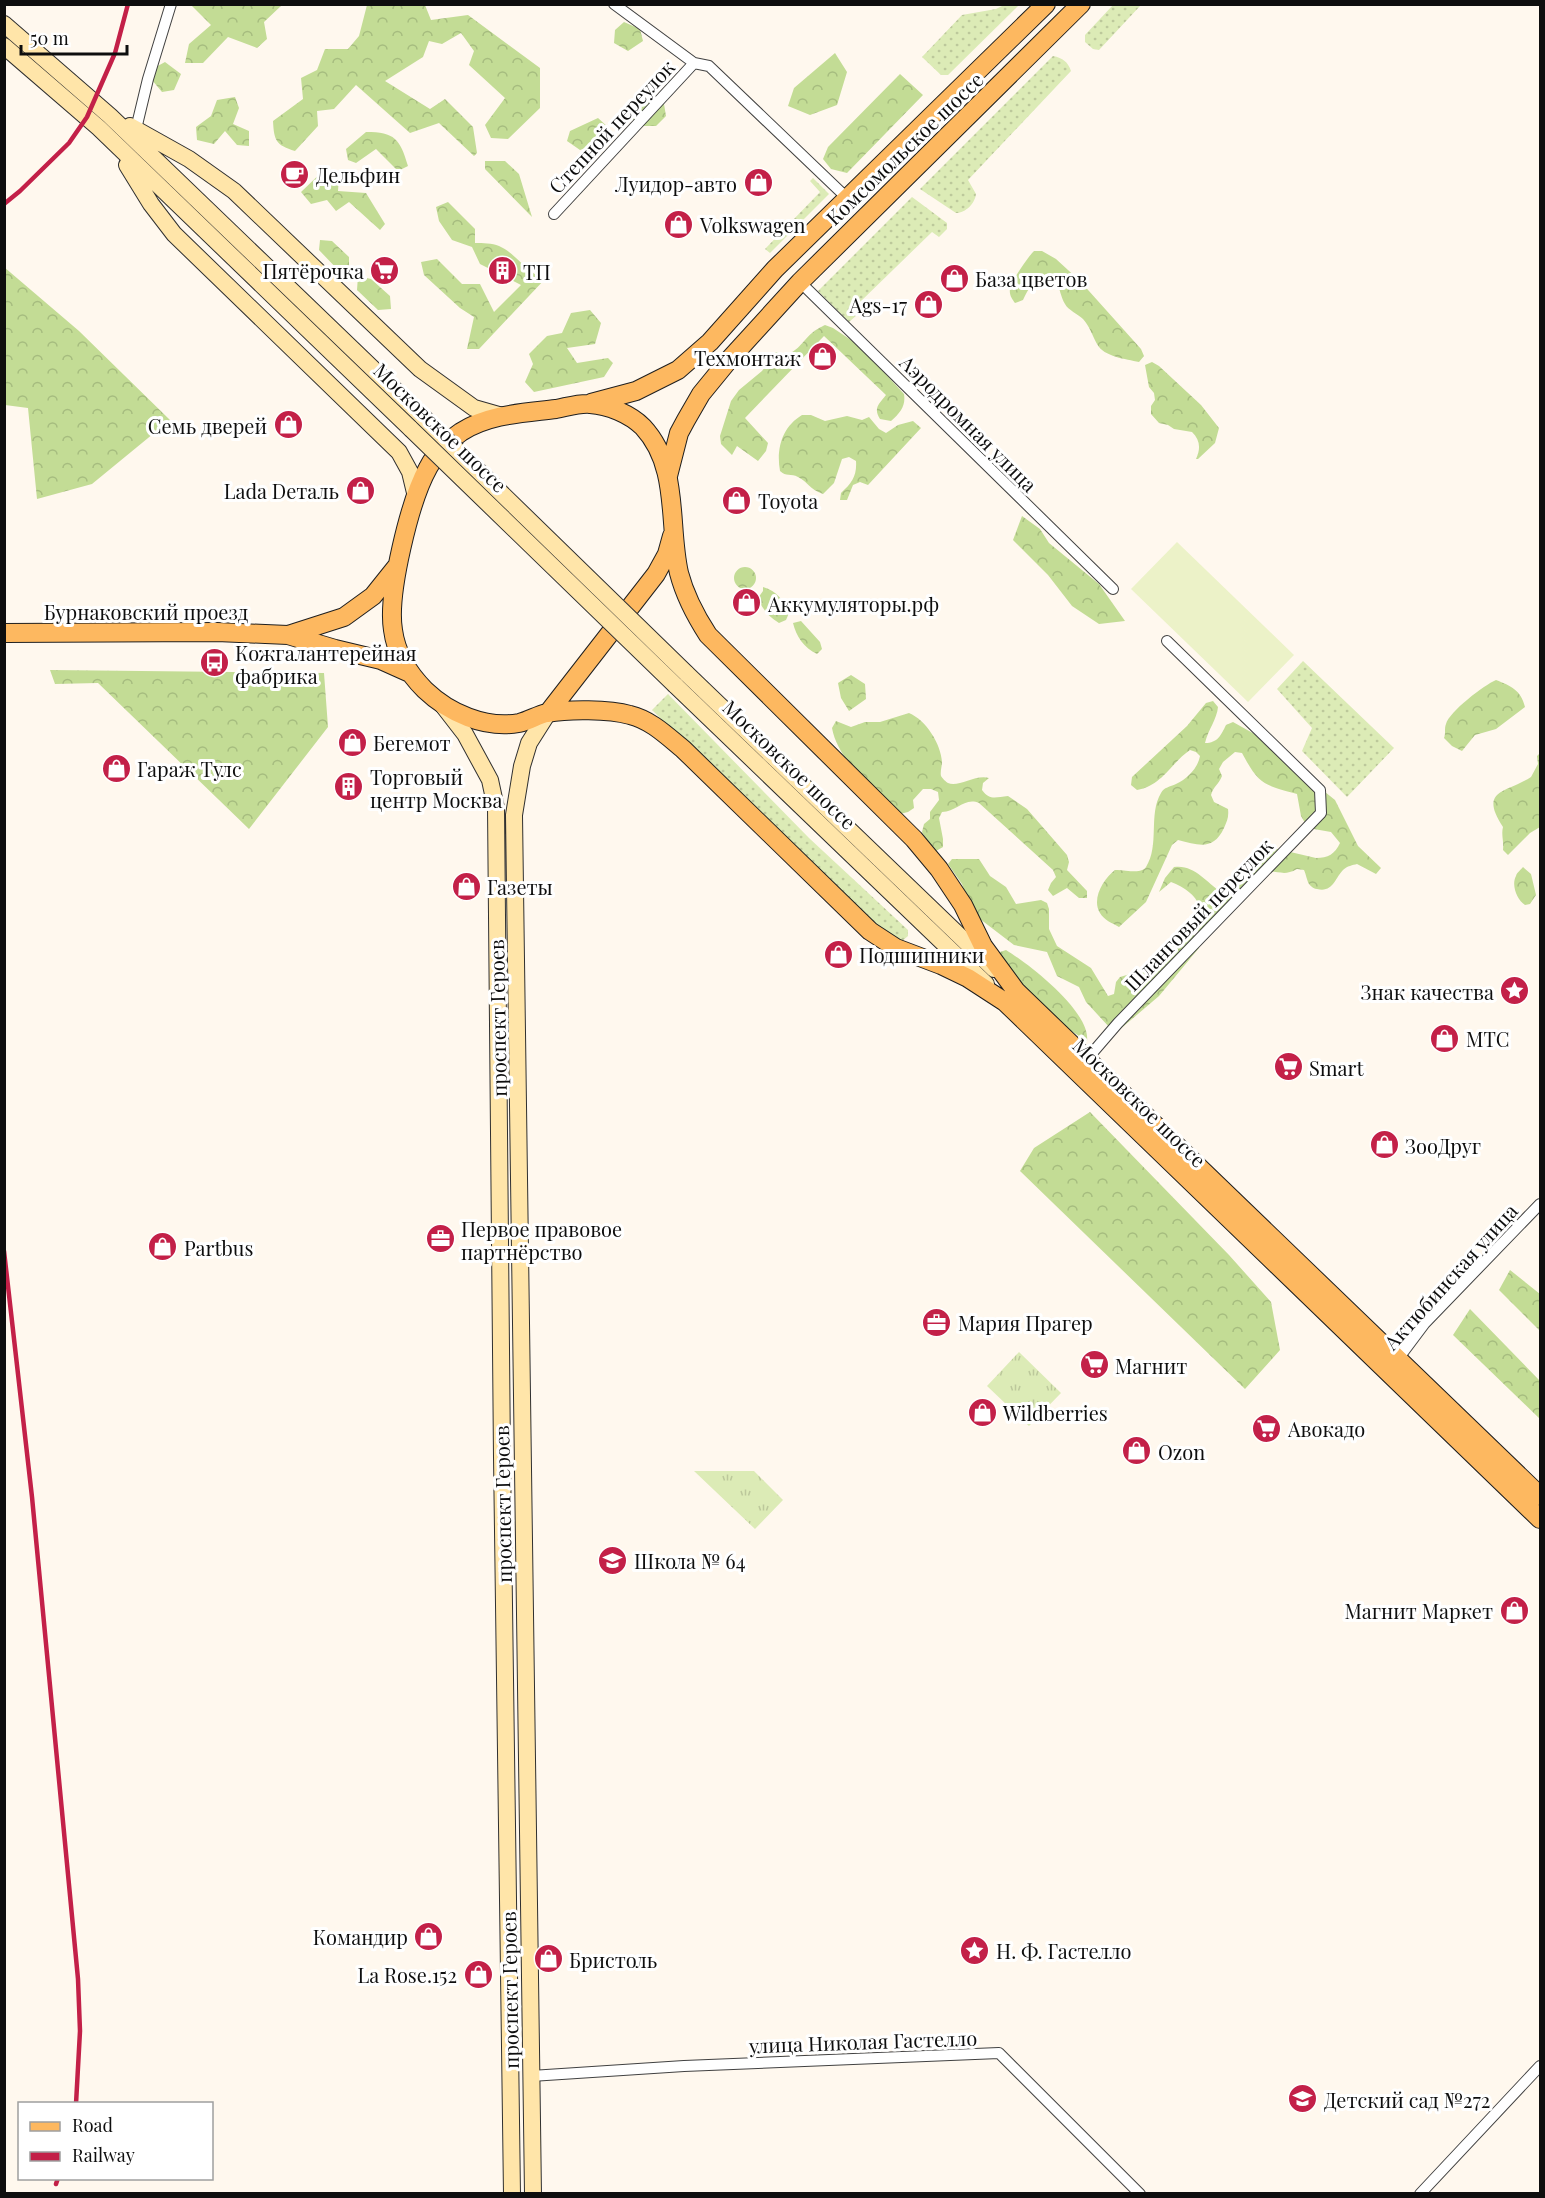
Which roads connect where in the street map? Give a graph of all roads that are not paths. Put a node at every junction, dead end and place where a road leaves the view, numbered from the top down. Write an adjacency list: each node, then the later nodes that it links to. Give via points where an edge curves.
1 (171, 4): 9 (street)
2 (614, 4): 7 (street)
3 (1046, 4): 10 (main road, Комсомольское шоссе)
4 (1082, 4): 12 (main road, Комсомольское шоссе)
5 (4, 24): 8 (main road, Московское шоссе)
6 (4, 46): 8 (main road, Московское шоссе)
7 (694, 63): 10 (street, via 709,66); 11 (street, Степной переулок)
8 (105, 122): 9 (main road); 16 (main road, via 151,204 174,234 399,452 410,472); 26 (main road, Московское шоссе, bridge)
9 (136, 129): 14 (main road, via 189,159 234,192 428,376 474,408)
10 (847, 198): 13 (main road, Комсомольское шоссе, via 775,269 711,342 678,370 636,391)
11 (554, 214)
12 (800, 282): 15 (main road, Комсомольское шоссе, via 701,394 680,433); 19 (street, Аэродромная улица)
13 (590, 404): 14 (main road); 15 (main road, via 620,411 642,427 658,449)
14 (502, 416): 16 (main road, via 480,422 442,448 429,466)
15 (668, 476): 17 (main road)
16 (416, 497): 18 (main road)
17 (674, 529): 25 (main road, via 656,574); 26 (main road, via 679,572 689,604 708,635 914,839 957,896)
18 (398, 565): 21 (main road, via 373,596 344,617); 23 (main road, via 393,630)
19 (1113, 589)
20 (4, 633): 21 (main road, Бурнаковский проезд)
21 (288, 635): 23 (main road, via 381,660)
22 (1167, 641): 27 (street, Шланговый переулок, via 1320,790 1321,813)
23 (410, 673): 24 (main road)
24 (440, 703): 25 (main road, via 472,720 497,724 519,723); 34 (main road, проспект Героев, via 465,734 490,780 496,808)
25 (548, 713): 26 (main road, via 607,710 633,715 658,728 870,931 896,948); 33 (main road, проспект Героев, via 529,743 514,815)
26 (1010, 996): 27 (main road, Московское шоссе); 29 (main road, Московское шоссе)
27 (1087, 1059): 29 (main road, Московское шоссе)
28 (1540, 1204): 29 (street, Актюбинская улица, via 1425,1323)
29 (1393, 1366): 30 (main road, Московское шоссе); 31 (main road, Московское шоссе)
30 (1540, 1496)
31 (1540, 1520)
32 (1540, 2066): 37 (street)
33 (531, 2076): 35 (main road, проспект Героев); 36 (street, улица Николая Гастелло, via 999,2053)
34 (512, 2193)
35 (533, 2193)
36 (1140, 2193)
37 (1420, 2193)

